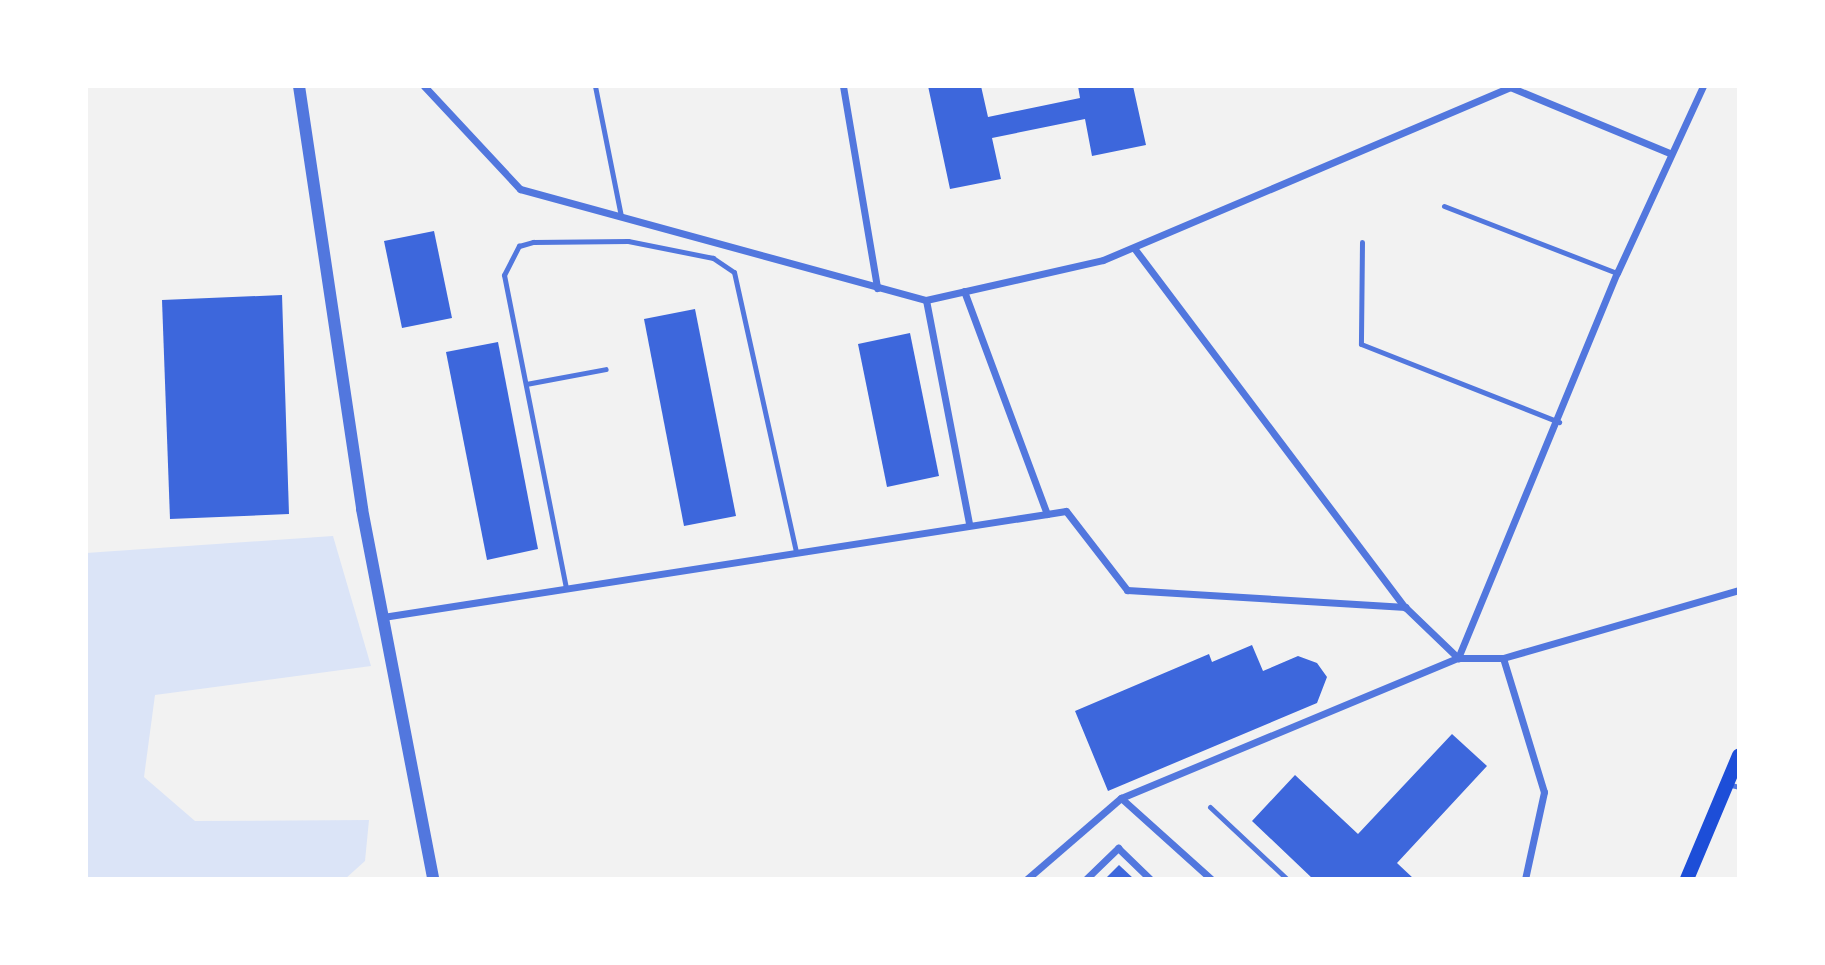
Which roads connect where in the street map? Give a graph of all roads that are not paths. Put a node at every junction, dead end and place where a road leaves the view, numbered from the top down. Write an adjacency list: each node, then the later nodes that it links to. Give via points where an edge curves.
1 (299, 86): 24 (street)
2 (424, 86): 8 (street, via 520,188)
3 (595, 86): 8 (lane)
4 (843, 86): 12 (street)
5 (1703, 86): 6 (street)
6 (1669, 153): 10 (street, via 1510,87); 11 (street)
7 (1444, 206): 11 (lane)
8 (621, 216): 12 (street)
9 (1362, 242): 17 (lane, via 1361,344)
10 (1135, 248): 13 (street); 23 (street)
11 (1617, 273): 17 (street)
12 (877, 288): 14 (street)
13 (964, 291): 14 (street); 18 (street)
14 (926, 300): 19 (street)
15 (606, 369): 16 (lane)
16 (526, 384): 20 (lane, via 504,275 519,246 562,239 628,241 722,262 734,272); 21 (lane)
17 (1559, 422): 25 (street)
18 (1047, 514): 19 (street); 23 (street, via 1066,511 1127,590)
19 (968, 524): 20 (street)
20 (796, 552): 21 (street)
21 (566, 588): 24 (street)
22 (1739, 590): 26 (street)
23 (1405, 607): 25 (street)
24 (383, 617): 31 (street)
25 (1458, 658): 26 (street); 29 (street)
26 (1503, 658): 37 (street, via 1544,792)
27 (1739, 755): 28 (main road)
28 (1733, 785): 38 (main road)
29 (1121, 798): 32 (street); 35 (street)
30 (1210, 807): 36 (lane)
31 (433, 879)
32 (1027, 879)
33 (1086, 879): 34 (street, via 1118,848)
34 (1150, 879)
35 (1211, 879)
36 (1287, 879)
37 (1525, 879)
38 (1687, 879)

